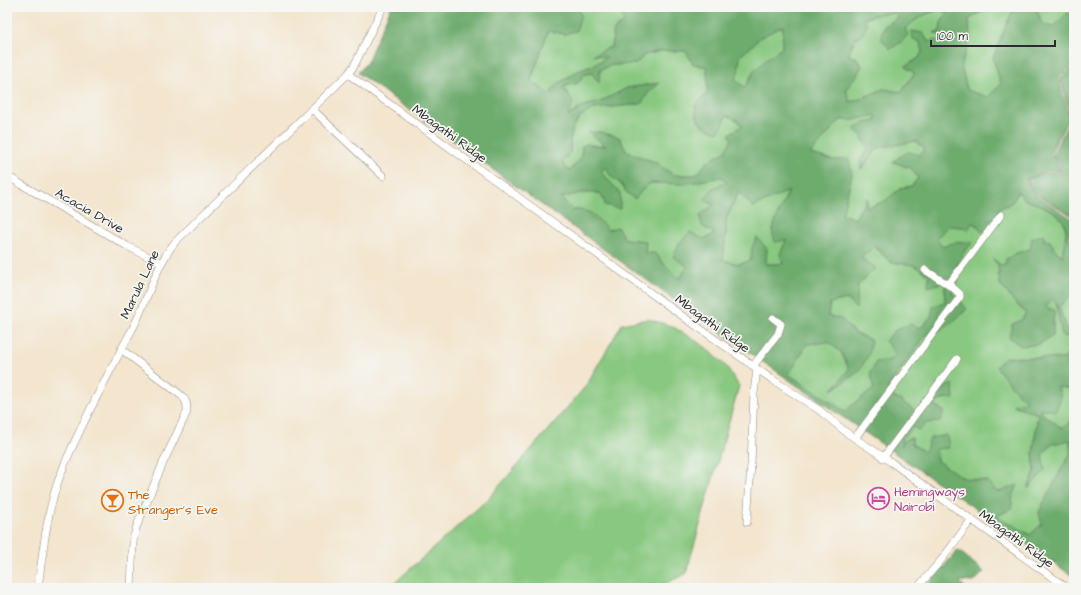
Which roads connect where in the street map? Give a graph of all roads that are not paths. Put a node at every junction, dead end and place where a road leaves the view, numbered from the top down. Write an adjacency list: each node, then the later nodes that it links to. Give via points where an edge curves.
1 (382, 7): 2 (street, Marula Lane)
2 (348, 74): 3 (street, Marula Lane); 13 (street, Mbagathi Ridge)
3 (312, 109): 5 (street); 7 (street, Marula Lane, via 175,242)
4 (7, 176): 7 (street, Acacia Drive)
5 (383, 176)
6 (1001, 215): 9 (street)
7 (161, 264): 11 (street, Marula Lane)
8 (925, 270): 9 (street)
9 (948, 285): 14 (street, via 960,294 960,297)
10 (773, 318): 13 (street, via 781,324 778,334)
11 (121, 349): 18 (street, Marula Lane, via 62,471 47,520); 19 (street, via 182,396 187,405 187,412 136,528)
12 (957, 359): 15 (street)
13 (755, 367): 14 (street, Mbagathi Ridge); 17 (street)
14 (855, 438): 15 (street, Mbagathi Ridge)
15 (883, 458): 16 (street, Mbagathi Ridge)
16 (971, 520): 20 (street); 21 (street, Mbagathi Ridge)
17 (747, 522)
18 (38, 588)
19 (131, 588)
20 (917, 588)
21 (1067, 588)

